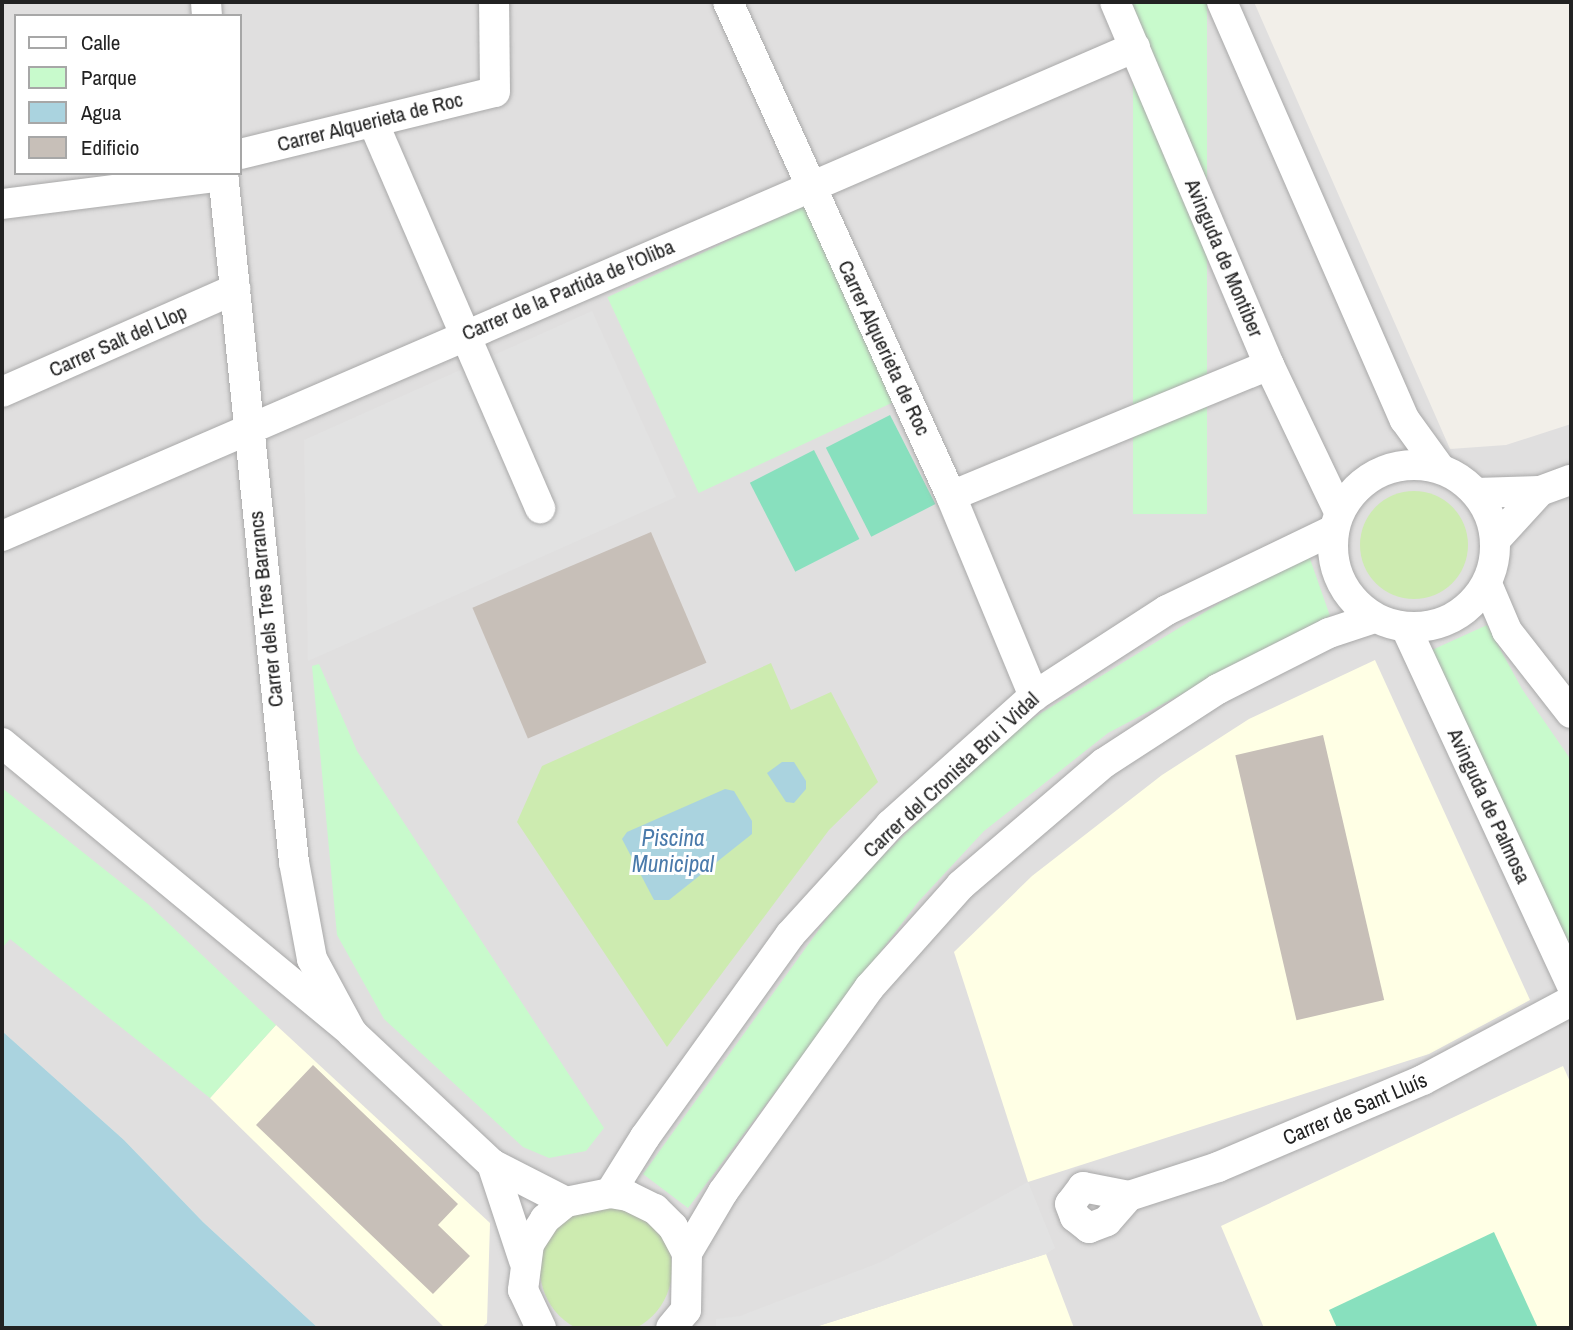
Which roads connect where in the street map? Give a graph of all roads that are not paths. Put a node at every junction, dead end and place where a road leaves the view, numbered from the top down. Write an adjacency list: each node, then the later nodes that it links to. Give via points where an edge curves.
1 (494, 2): 6 (street, Carrer Alquerieta de Roc, via 495,92)
2 (728, 2): 10 (street, Carrer Alquerieta de Roc)
3 (1115, 2): 5 (street, Avinguda de Montiber)
4 (1222, 2): 17 (street, via 1405,420)
5 (1135, 47): 10 (street, Carrer de la Partida de l'Oliba); 14 (street, Avinguda de Montiber)
6 (373, 121): 7 (street, Carrer Alquerieta de Roc); 13 (street)
7 (242, 164)
8 (185, 175): 11 (street, Carrer Alquerieta de Roc)
9 (229, 175): 12 (street, Carrer dels Tres Barrancs)
10 (809, 186): 13 (street, Carrer de la Partida de l'Oliba); 21 (street, Carrer Alquerieta de Roc)
11 (2, 204)
12 (235, 289): 15 (street, Carrer Salt del Llop); 16 (street, Carrer dels Tres Barrancs)
13 (463, 334): 16 (street, Carrer de la Partida de l'Oliba); 22 (street)
14 (1269, 365): 21 (street); 23 (street, Avinguda de Montiber)
15 (2, 392)
16 (246, 428): 24 (street, Carrer de la Partida de l'Oliba); 34 (street, Carrer dels Tres Barrancs, via 294,862 312,959)
17 (1439, 467): 20 (street); 23 (street, via 1399,465 1363,481)
18 (1571, 480): 19 (street)
19 (1539, 491): 20 (street); 25 (street)
20 (1476, 493): 25 (street, via 1490,514)
21 (951, 496): 29 (street, Carrer Alquerieta de Roc)
22 (540, 508)
23 (1336, 521): 27 (street, via 1334,564 1349,595); 29 (street, Carrer del Cronista Bru i Vidal, via 1167,610)
24 (2, 536)
25 (1496, 539): 26 (street)
26 (1487, 584): 28 (street, via 1453,619); 30 (street, via 1507,631)
27 (1374, 618): 28 (street); 39 (street, via 1329,634 1195,704 1104,763 961,885 869,988 723,1192)
28 (1406, 628): 32 (street, Avinguda de Palmosa)
29 (1034, 696): 36 (street, Carrer del Cronista Bru i Vidal, via 890,825 790,935 645,1136)
30 (1571, 713)
31 (2, 743): 34 (street)
32 (1571, 984)
33 (1571, 1001): 37 (street, Carrer de Sant Lluís, via 1423,1080 1218,1167)
34 (352, 1033): 35 (street)
35 (492, 1164): 38 (street); 40 (street)
36 (610, 1193): 38 (street); 39 (street, via 655,1209 673,1227)
37 (1129, 1196)
38 (566, 1202): 40 (street, via 545,1219)
39 (687, 1253): 41 (street)
40 (524, 1261): 42 (street, via 523,1290)
41 (682, 1322)
42 (531, 1323)

